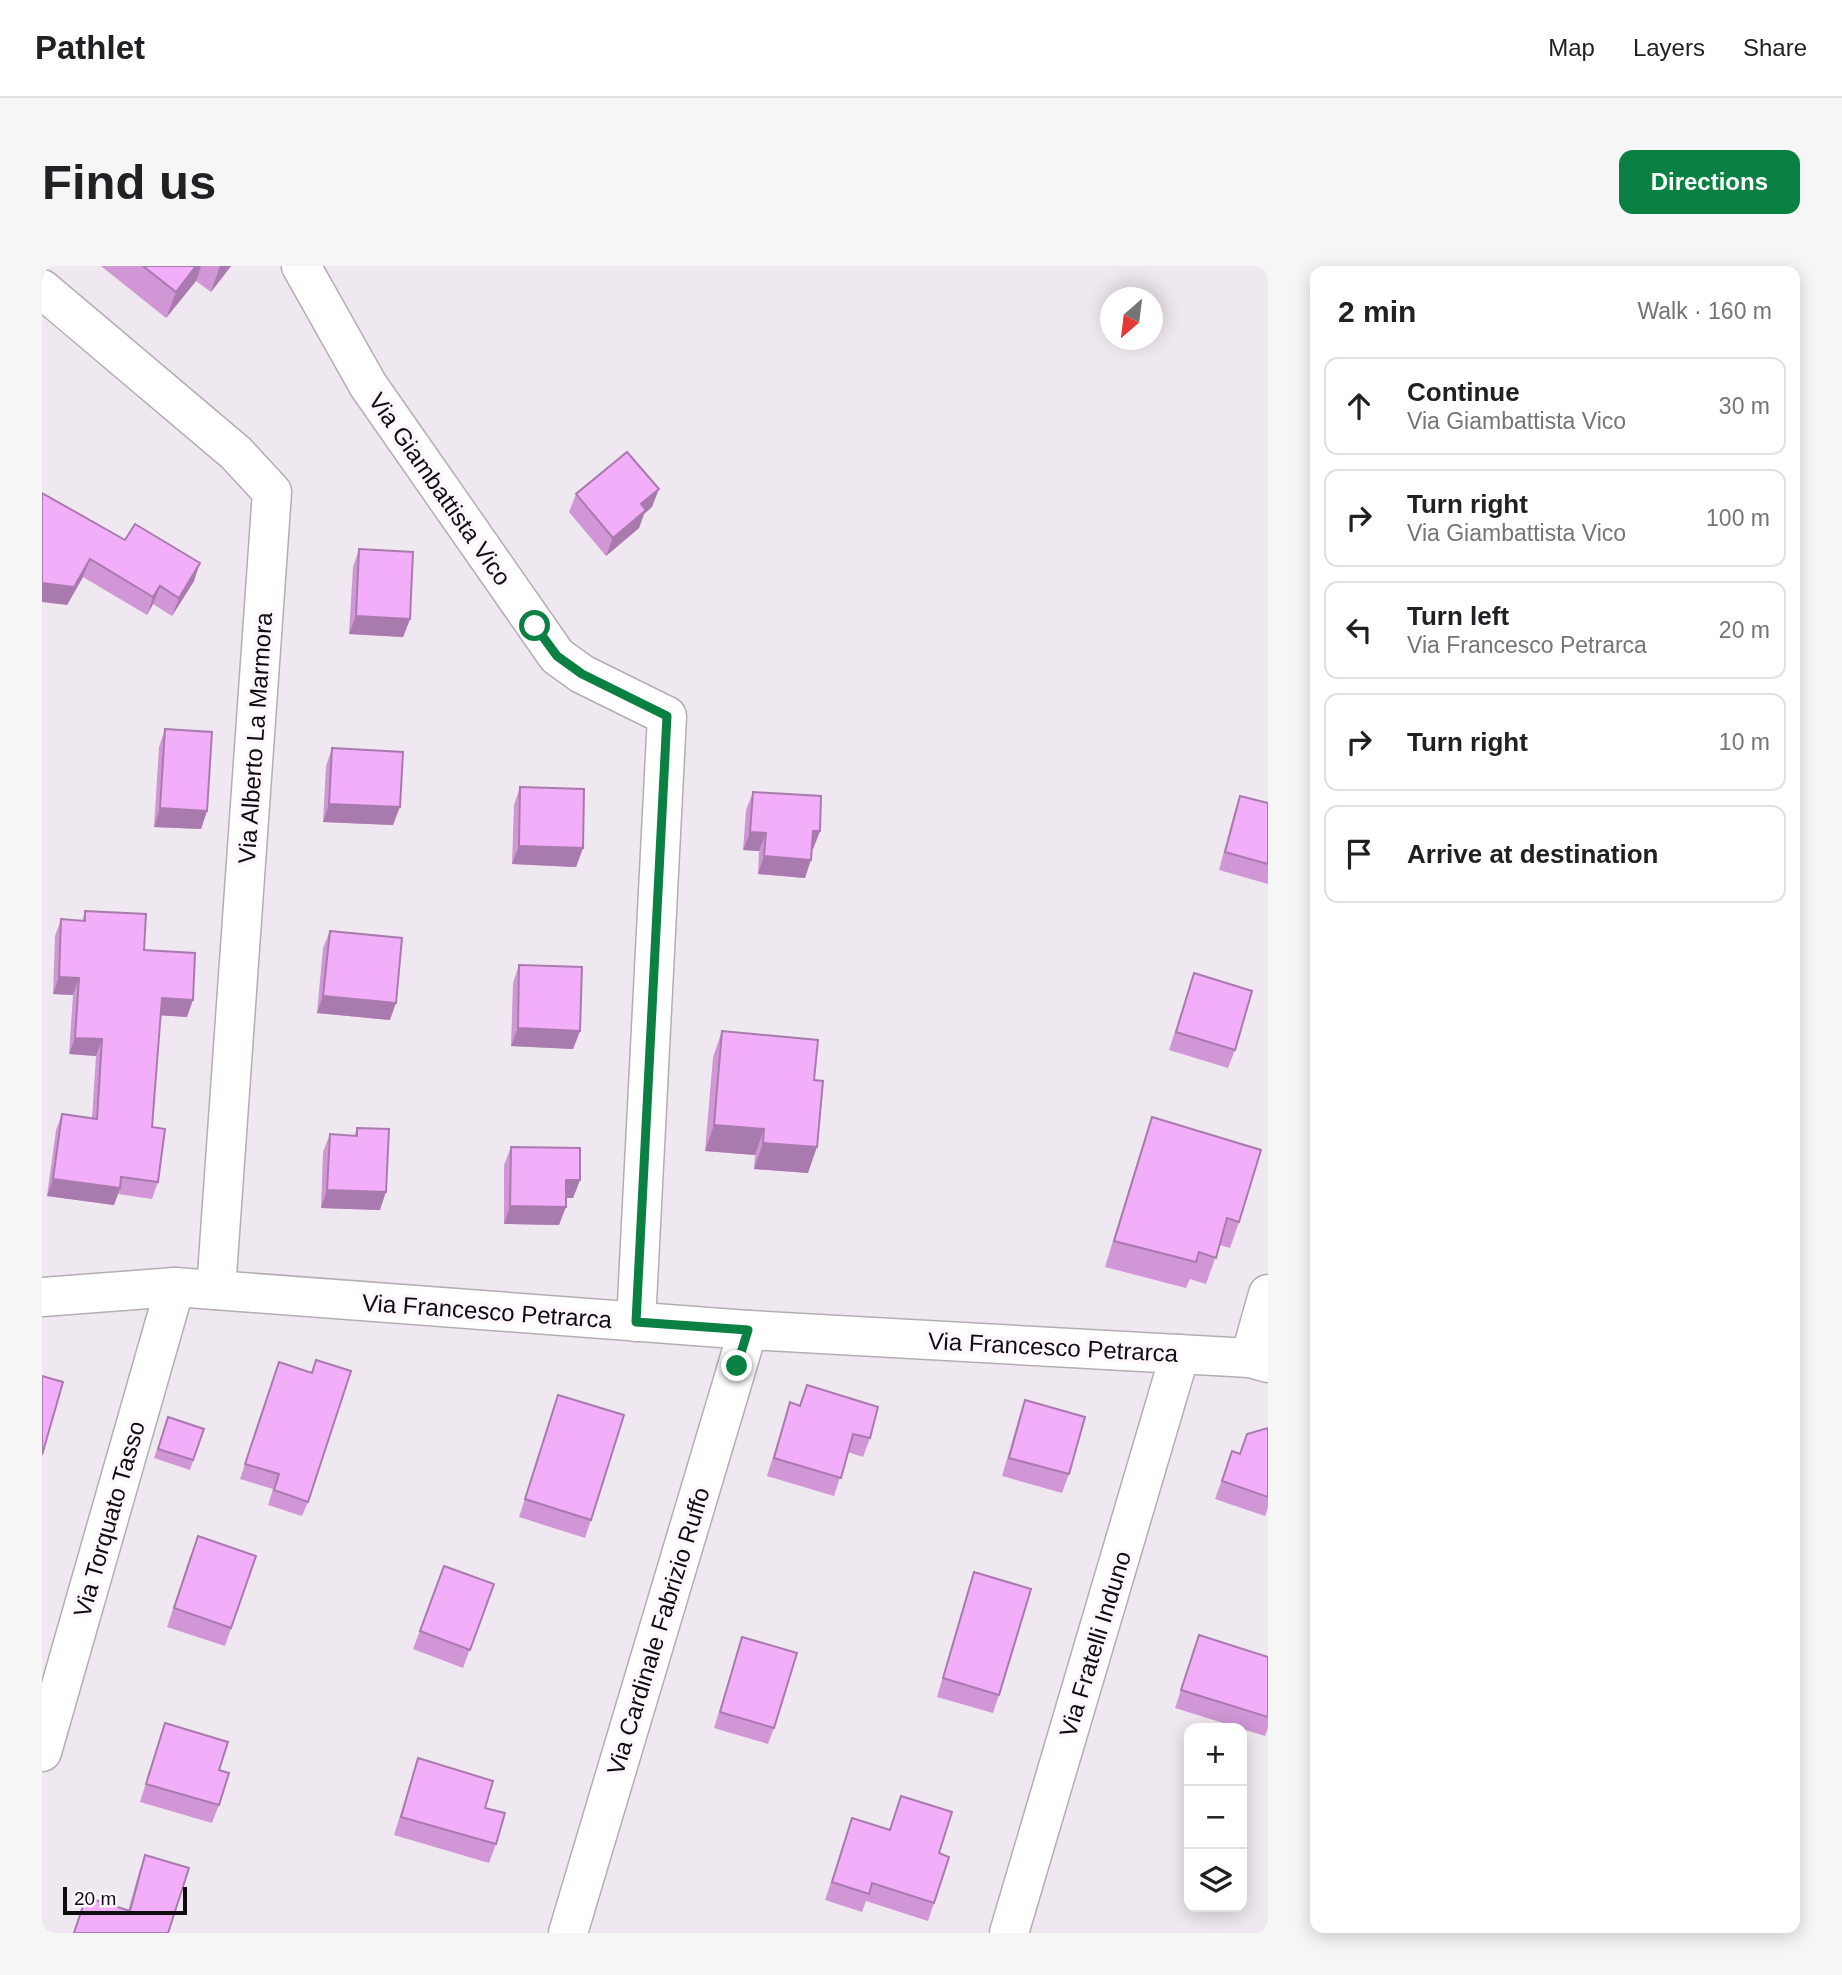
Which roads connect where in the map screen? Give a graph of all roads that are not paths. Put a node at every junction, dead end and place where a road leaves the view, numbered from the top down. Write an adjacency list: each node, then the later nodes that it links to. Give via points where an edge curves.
1 (301, 266): 7 (street, Via Giambattista Vico, via 368,385 557,656 582,674 667,716)
2 (42, 289): 4 (street, Via Alberto La Marmora, via 236,453 272,492)
3 (175, 1287): 4 (street, Via Francesco Petrarca); 6 (street, Via Francesco Petrarca); 11 (street, Via Torquato Tasso)
4 (216, 1290): 7 (street, Via Francesco Petrarca)
5 (1268, 1294): 10 (street)
6 (42, 1297)
7 (636, 1322): 8 (street, Via Francesco Petrarca)
8 (748, 1330): 9 (street, Via Francesco Petrarca); 12 (street, Via Cardinale Fabrizio Ruffo)
9 (1180, 1354): 10 (street, Via Francesco Petrarca); 13 (street, Via Fratelli Induno)
10 (1259, 1361)
11 (42, 1752)
12 (568, 1933)
13 (1009, 1933)

